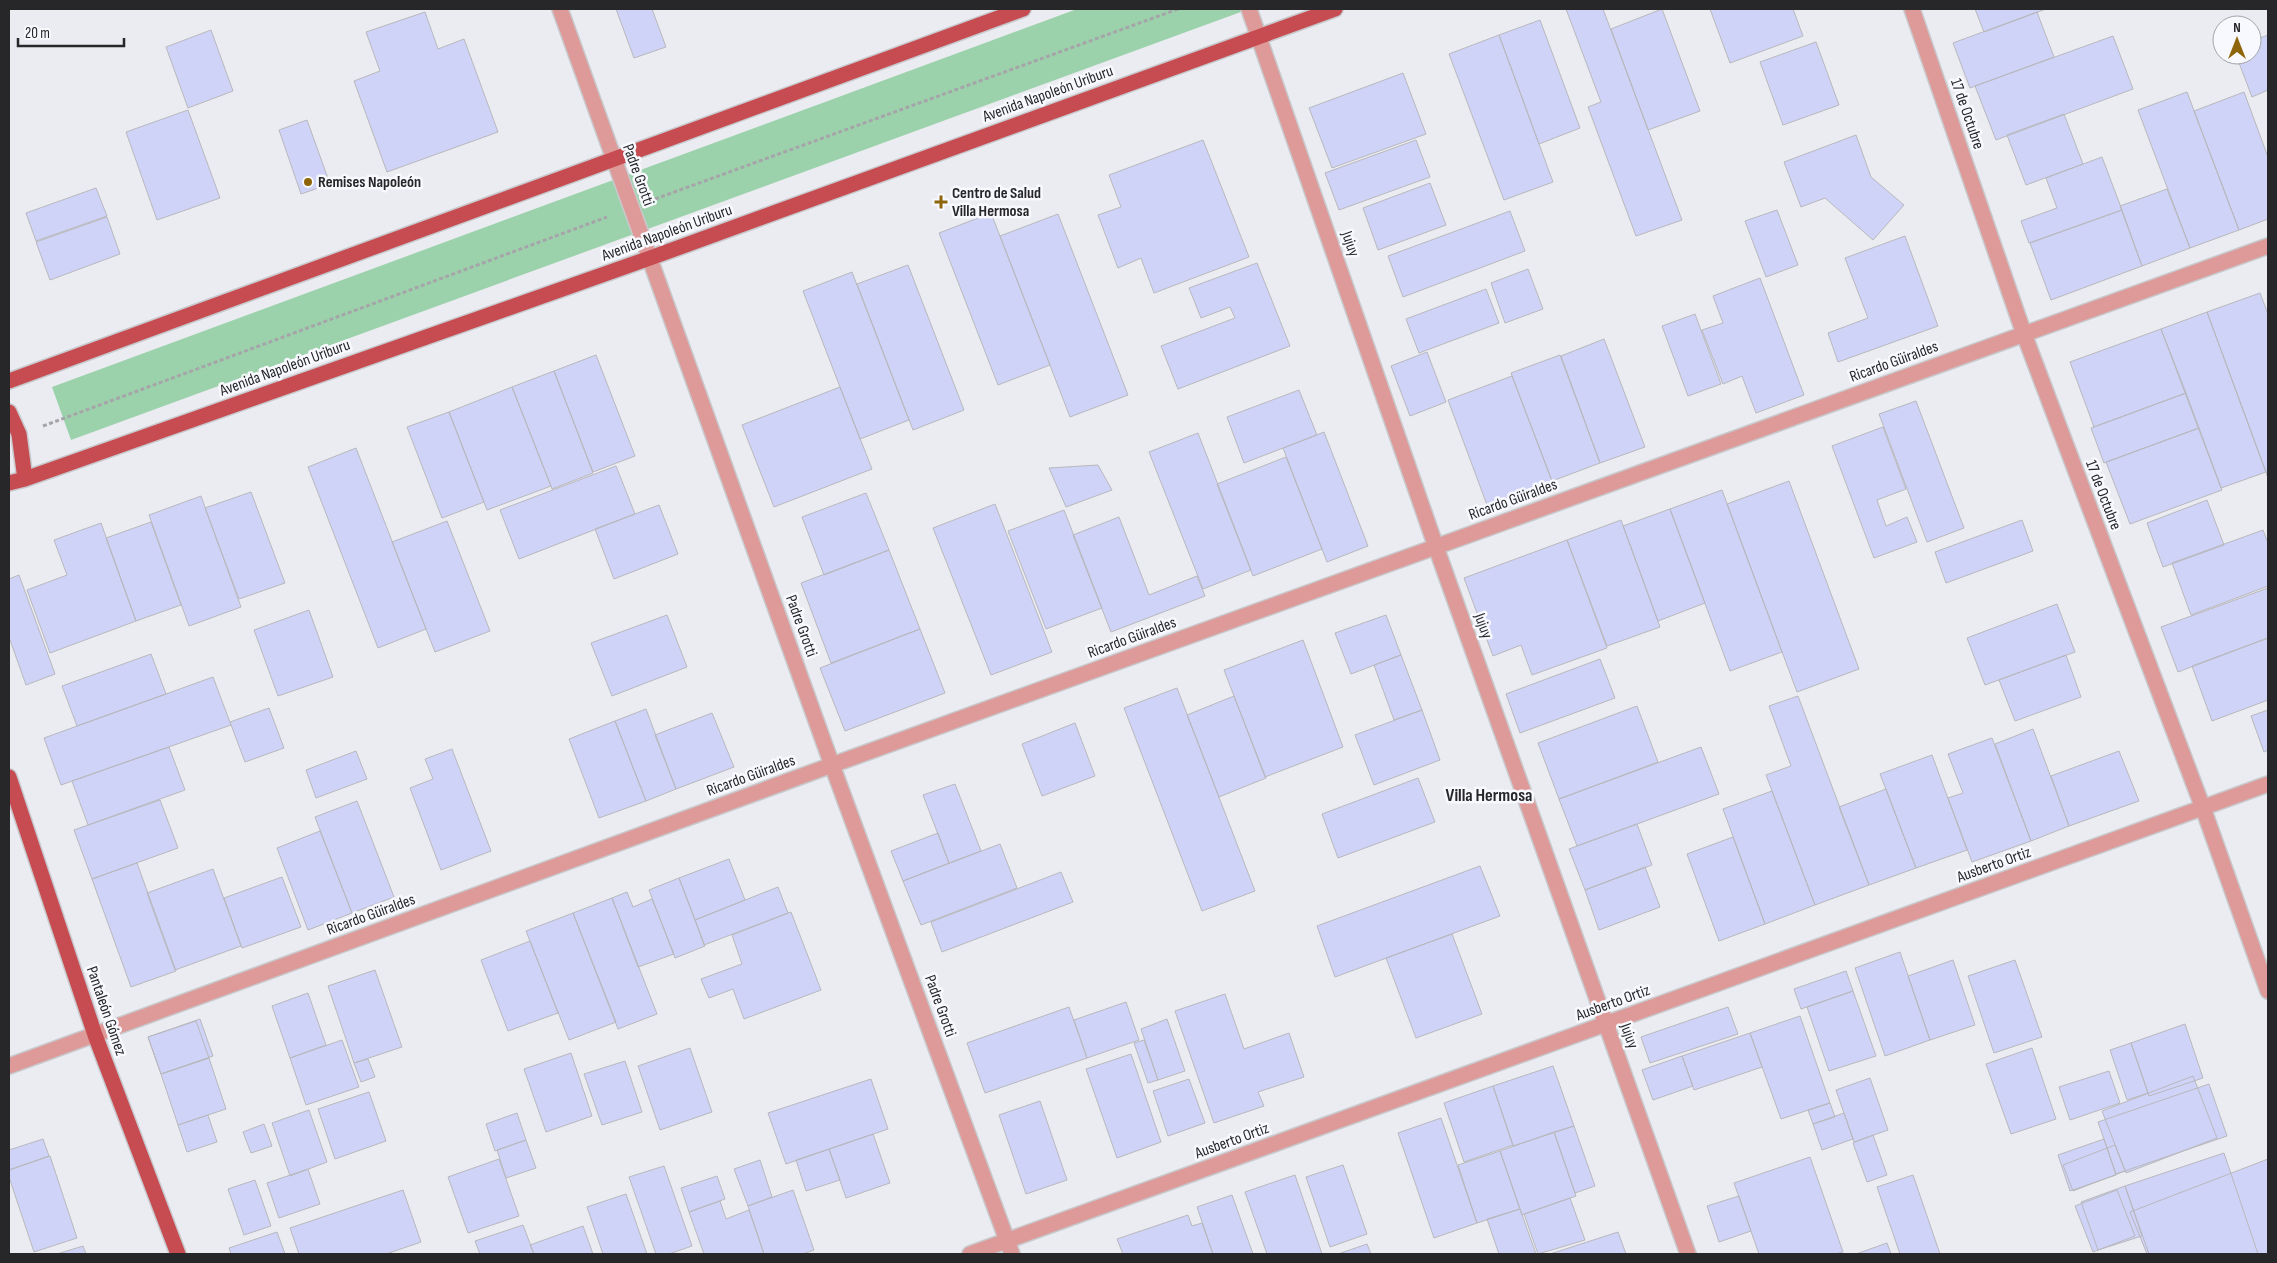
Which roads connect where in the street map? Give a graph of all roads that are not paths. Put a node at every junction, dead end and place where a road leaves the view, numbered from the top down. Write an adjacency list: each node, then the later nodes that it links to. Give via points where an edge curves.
1 (560, 9): 7 (street, Padre Grotti)
2 (1023, 9): 7 (main road)
3 (1249, 9): 6 (street, Jujuy)
4 (1335, 9): 6 (main road, Avenida Napoleón Uriburu)
5 (1912, 9): 10 (street, 17 de Octubre)
6 (1260, 36): 9 (main road, Avenida Napoleón Uriburu); 15 (street, Jujuy)
7 (614, 158): 9 (street, Padre Grotti); 11 (main road)
8 (2268, 246): 10 (street, Ricardo Güiraldes)
9 (650, 258): 13 (main road, Avenida Napoleón Uriburu); 16 (street, Padre Grotti)
10 (2024, 334): 15 (street, Ricardo Güiraldes); 19 (street, 17 de Octubre)
11 (9, 381)
12 (9, 412): 13 (main road, via 19,434)
13 (25, 479): 14 (main road, Avenida Napoleón Uriburu)
14 (9, 482)
15 (1436, 547): 16 (street, Ricardo Güiraldes); 21 (street, Jujuy)
16 (832, 765): 22 (street, Ricardo Güiraldes); 24 (street, Padre Grotti)
17 (9, 777): 22 (main road, Pantaleón Gómez)
18 (2268, 784): 19 (street, Ausberto Ortiz)
19 (2203, 808): 20 (street, 17 de Octubre); 21 (street, Ausberto Ortiz)
20 (2268, 991)
21 (1606, 1024): 24 (street, Ausberto Ortiz); 27 (street, Jujuy)
22 (95, 1035): 23 (street, Ricardo Güiraldes); 25 (main road, Pantaleón Gómez)
23 (9, 1066)
24 (1010, 1247): 26 (street, Ausberto Ortiz)
25 (178, 1254)
26 (970, 1254)
27 (1688, 1254)

